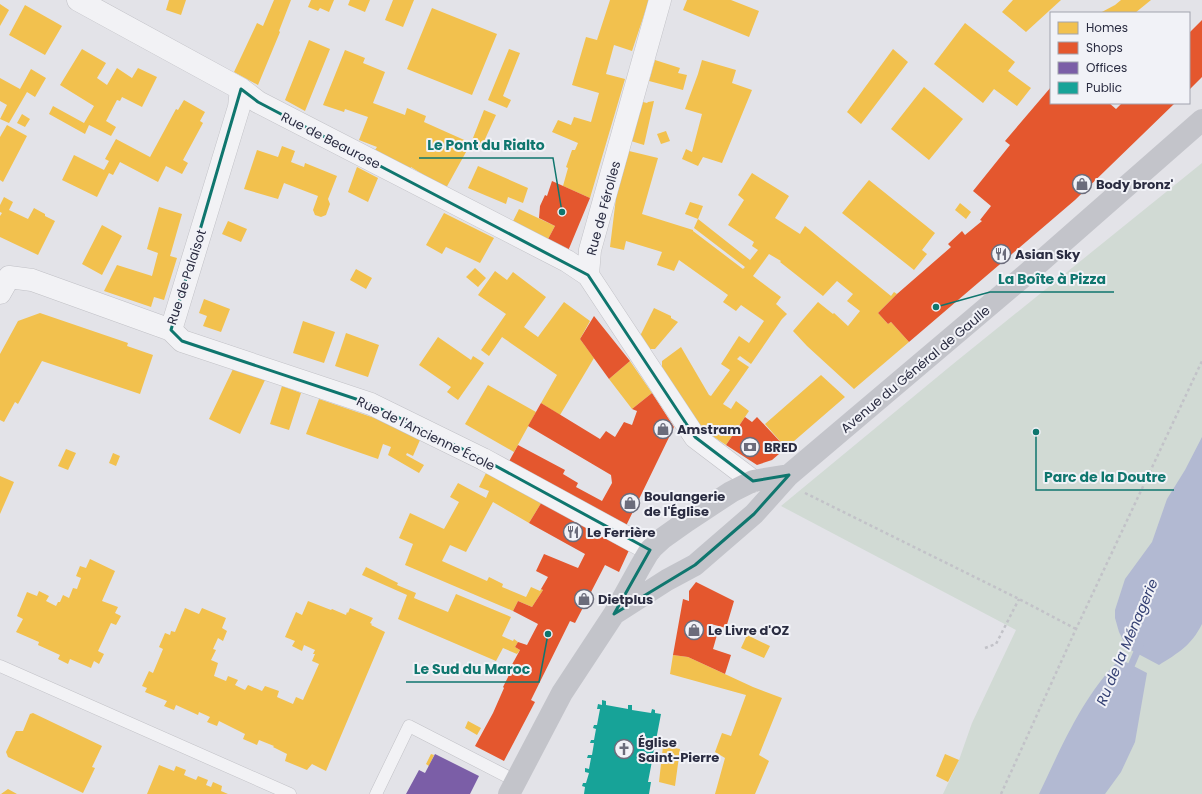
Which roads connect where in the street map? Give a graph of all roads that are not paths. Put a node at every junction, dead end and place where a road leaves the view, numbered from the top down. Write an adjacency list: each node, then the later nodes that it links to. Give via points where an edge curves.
1 (78, 0): 3 (street, Rue de Beaurose)
2 (660, 0): 5 (street, Rue de Férolles, via 590,250)
3 (241, 89): 5 (street, Rue de Beaurose, via 258,102 560,258); 7 (street, Rue de Palaisot, via 239,107)
4 (1202, 120): 9 (main road, Avenue du Général de Gaulle)
5 (588, 275): 8 (street, via 695,437)
6 (3, 281): 7 (street, Rue de Palaisot, via 32,280)
7 (171, 330): 10 (street, Rue de l'Ancienne École, via 182,341 359,399 387,411 483,459)
8 (753, 481): 9 (main road, Avenue du Général de Gaulle); 10 (main road, Avenue du Général de Gaulle, via 686,521)
9 (795, 483): 11 (main road, Avenue du Général de Gaulle, via 754,514 696,565)
10 (650, 550): 11 (main road, Avenue du Général de Gaulle)
11 (614, 614): 13 (main road, Avenue du Général de Gaulle, via 562,693)
12 (0, 666): 14 (lane)
13 (512, 787): 15 (lane, via 410,726)
14 (290, 794)
15 (376, 794)

